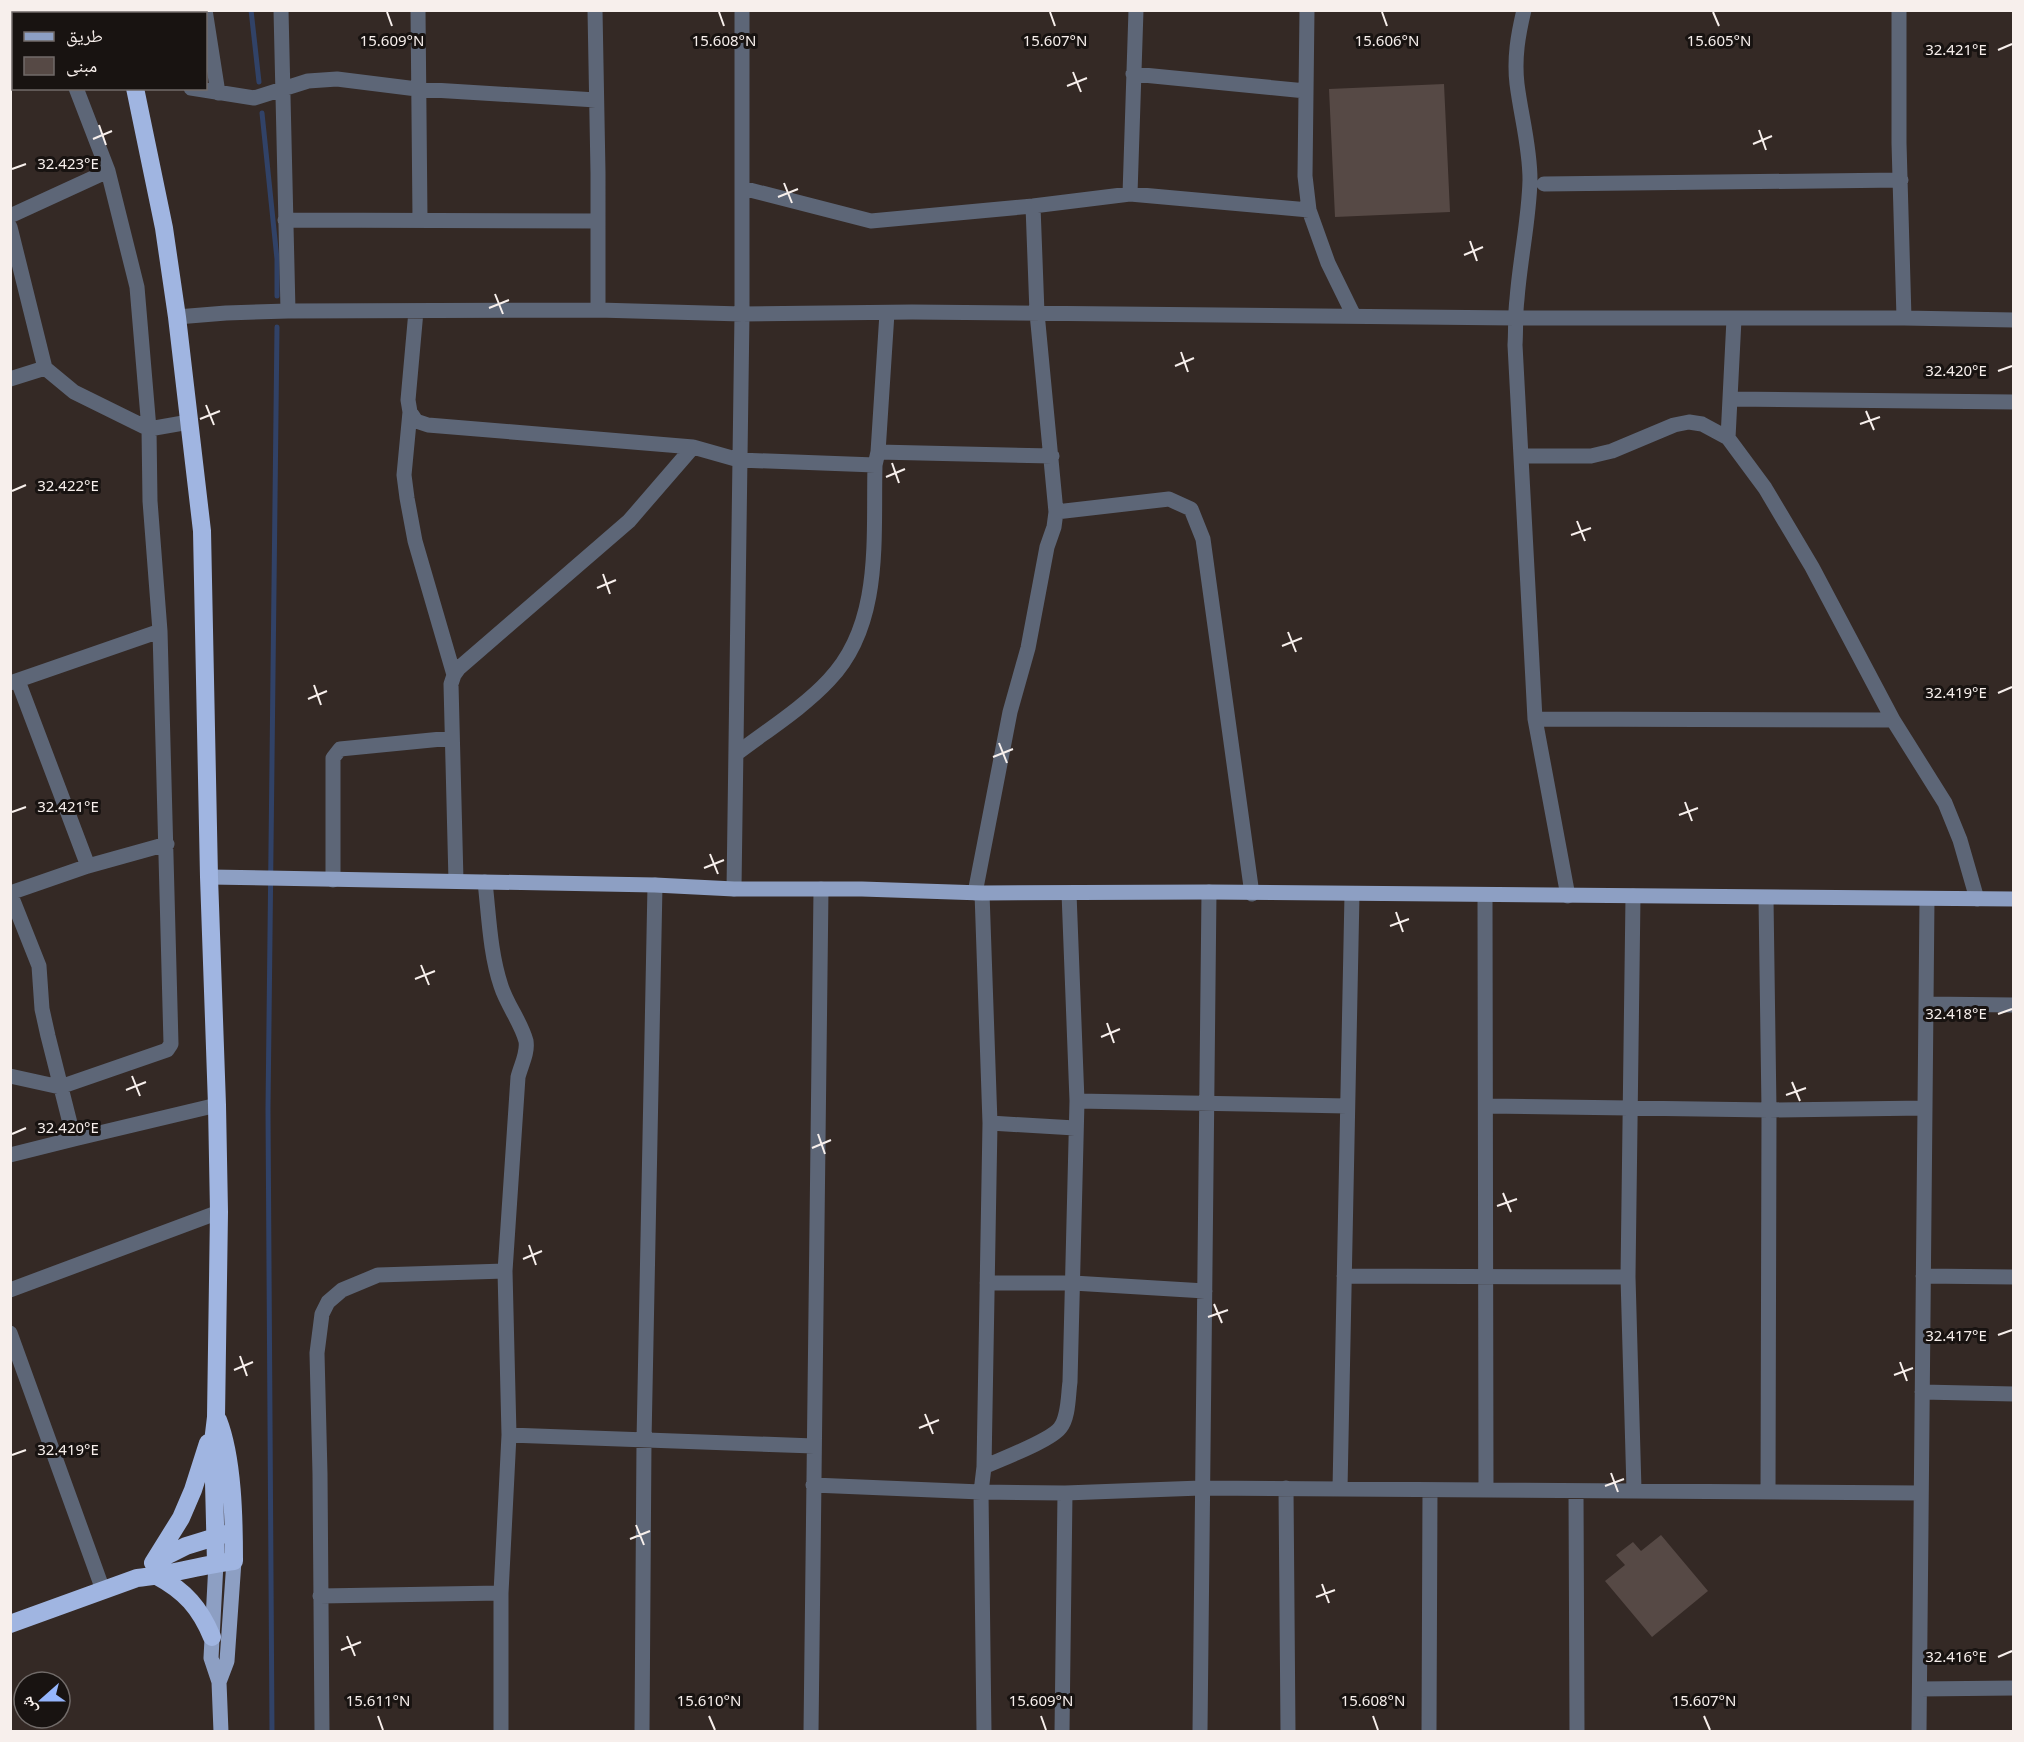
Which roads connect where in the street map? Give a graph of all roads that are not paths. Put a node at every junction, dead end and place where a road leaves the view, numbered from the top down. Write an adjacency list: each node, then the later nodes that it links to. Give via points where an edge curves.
1 (281, 10): 11 (street)
2 (418, 10): 12 (street)
3 (595, 10): 18 (street)
4 (742, 10): 22 (street)
5 (1136, 10): 10 (street)
6 (1306, 10): 16 (street)
7 (1524, 10): 39 (street, via 1516,62 1530,178)
8 (1899, 10): 20 (street)
9 (207, 23): 17 (street)
10 (1133, 74): 16 (street); 23 (street)
11 (284, 88): 12 (street, via 308,81 337,80); 17 (street, via 254,98); 27 (street)
12 (417, 89): 18 (street); 28 (street)
13 (77, 90): 19 (street)
14 (135, 90): 38 (highway, via 164,228)
15 (202, 90): 17 (street)
16 (1306, 90): 25 (street, via 1305,176)
17 (218, 93)
18 (596, 100): 29 (street)
19 (108, 171): 26 (street); 49 (street, via 137,287)
20 (1900, 180): 21 (street); 40 (street)
21 (1544, 184)
22 (742, 188): 24 (street, via 871,221); 36 (street)
23 (1130, 194): 24 (street); 25 (street)
24 (1033, 206): 35 (street)
25 (1309, 210): 37 (street, via 1328,263)
26 (10, 216)
27 (285, 219): 28 (street); 32 (street)
28 (420, 219): 29 (street)
29 (598, 221): 31 (street)
30 (10, 227): 43 (street)
31 (598, 310): 33 (street); 36 (street)
32 (288, 311): 33 (street); 38 (street)
33 (416, 311): 47 (street)
34 (887, 313): 35 (street); 36 (street); 54 (street)
35 (1037, 313): 37 (street); 52 (street)
36 (742, 314): 55 (street)
37 (1354, 316): 39 (street)
38 (177, 317): 48 (highway)
39 (1516, 318): 41 (street); 53 (street)
40 (1904, 318): 41 (street); 42 (street)
41 (1734, 319): 45 (street)
42 (2013, 321)
43 (45, 368): 44 (street); 49 (street, via 74,392)
44 (10, 379)
45 (1730, 399): 46 (street); 50 (street)
46 (2013, 402)
47 (410, 412): 51 (street, via 416,421 428,425); 58 (street, via 404,475 407,498 415,541)
48 (189, 422): 49 (street); 66 (highway, via 202,531)
49 (149, 429): 57 (street)
50 (1728, 438): 53 (street, via 1702,424 1689,422 1674,424 1591,456); 61 (street, via 1765,488 1812,567)
51 (693, 447): 55 (street); 58 (street, via 628,520)
52 (1052, 456): 54 (street); 56 (street)
53 (1522, 456): 60 (street)
54 (876, 458): 55 (street); 63 (street, via 871,584 856,641 828,681)
55 (739, 460): 63 (street)
56 (1056, 512): 76 (street, via 1028,648 1010,712); 77 (street, via 1169,499 1191,509 1203,539)
57 (160, 630): 59 (street); 64 (street)
58 (454, 675): 62 (street)
59 (14, 682): 65 (street)
60 (1535, 720): 61 (street); 80 (street)
61 (1893, 720): 84 (street, via 1945,803)
62 (452, 738): 67 (street, via 340,749 336,753); 68 (street)
63 (736, 754): 71 (street)
64 (167, 844): 65 (street); 89 (street, via 171,1044 167,1050)
65 (88, 866): 75 (street)
66 (209, 877): 67 (main road); 92 (highway)
67 (333, 880): 68 (main road)
68 (456, 881): 69 (main road)
69 (485, 882): 70 (main road); 103 (street, via 496,970 526,1041 518,1077)
70 (655, 885): 71 (main road); 118 (street)
71 (734, 889): 72 (main road)
72 (821, 889): 76 (main road); 119 (street)
73 (1070, 892): 74 (main road); 76 (main road); 90 (street)
74 (1209, 892): 77 (main road); 91 (street)
75 (10, 893): 89 (street, via 39,966 42,1009)
76 (979, 893): 98 (street)
77 (1252, 894): 78 (main road)
78 (1352, 894): 79 (main road); 93 (street)
79 (1485, 896): 80 (main road); 94 (street)
80 (1568, 896): 81 (main road)
81 (1633, 896): 82 (main road); 95 (street)
82 (1766, 898): 83 (main road); 97 (street)
83 (1927, 898): 84 (main road); 86 (street)
84 (1977, 899): 85 (main road)
85 (2013, 899)
86 (1928, 1004): 87 (street); 96 (street)
87 (2013, 1005)
88 (10, 1076): 89 (street)
89 (60, 1088): 100 (street)
90 (1077, 1101): 91 (street); 99 (street)
91 (1208, 1104): 93 (street); 112 (street)
92 (217, 1105): 100 (street); 102 (highway)
93 (1347, 1106): 104 (street)
94 (1486, 1106): 95 (street); 106 (street)
95 (1630, 1107): 97 (street); 107 (street)
96 (1925, 1108): 97 (street); 105 (street)
97 (1770, 1110): 130 (street)
98 (990, 1123): 99 (street); 109 (street)
99 (1075, 1128): 110 (street)
100 (74, 1139): 101 (street)
101 (10, 1155)
102 (219, 1212): 111 (street); 116 (highway)
103 (506, 1271): 117 (street); 140 (street, via 378,1275 342,1290 328,1302 322,1314 317,1353)
104 (1344, 1276): 106 (street); 124 (street)
105 (1923, 1276): 108 (street); 114 (street)
106 (1486, 1277): 107 (street); 126 (street)
107 (1628, 1277): 127 (street)
108 (2013, 1277)
109 (987, 1283): 110 (street); 120 (street)
110 (1073, 1283): 112 (street); 120 (street, via 1070,1382 1060,1429)
111 (10, 1290)
112 (1205, 1291): 122 (street)
113 (10, 1333): 138 (street)
114 (1922, 1392): 115 (street); 132 (street)
115 (2013, 1394)
116 (215, 1422): 133 (highway, via 226,1440); 134 (highway); 137 (highway, via 193,1490)
117 (509, 1435): 118 (street); 139 (street)
118 (644, 1441): 119 (street); 149 (street)
119 (814, 1446): 121 (street)
120 (984, 1467): 129 (street)
121 (813, 1485): 129 (street); 150 (street)
122 (1201, 1488): 123 (street); 131 (street); 153 (street)
123 (1286, 1488): 124 (street); 154 (street)
124 (1340, 1489): 125 (street)
125 (1430, 1490): 126 (street); 155 (street)
126 (1486, 1490): 128 (street)
127 (1634, 1490): 128 (street); 130 (street)
128 (1576, 1491): 156 (street)
129 (981, 1492): 131 (street); 151 (street)
130 (1768, 1492): 132 (street)
131 (1065, 1493): 152 (street)
132 (1922, 1493): 145 (street)
133 (234, 1533): 134 (highway); 135 (highway)
134 (215, 1536): 136 (highway); 137 (highway, via 172,1552)
135 (234, 1561): 136 (highway); 143 (main road, via 227,1661)
136 (216, 1563): 137 (highway); 142 (main road)
137 (155, 1570): 138 (highway); 142 (highway, via 200,1611)
138 (103, 1590): 141 (highway)
139 (501, 1593): 140 (street); 148 (street)
140 (320, 1596): 147 (street)
141 (10, 1624)
142 (212, 1637): 143 (main road, via 211,1658)
143 (219, 1682): 146 (main road)
144 (2013, 1688): 145 (street)
145 (1920, 1689): 157 (street)
146 (221, 1731)
147 (322, 1731)
148 (501, 1731)
149 (642, 1731)
150 (811, 1731)
151 (984, 1731)
152 (1062, 1731)
153 (1200, 1731)
154 (1288, 1731)
155 (1429, 1731)
156 (1577, 1731)
157 (1919, 1731)

